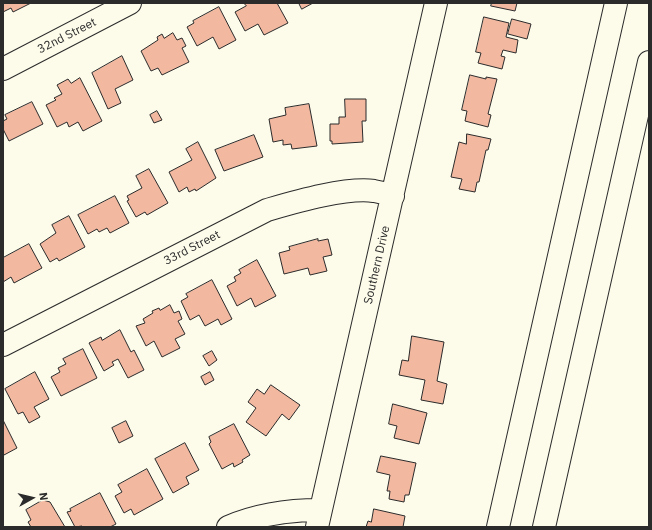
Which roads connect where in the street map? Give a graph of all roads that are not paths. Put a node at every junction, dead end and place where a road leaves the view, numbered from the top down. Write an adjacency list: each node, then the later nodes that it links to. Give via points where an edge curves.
1 (130, 3): 5 (main road, 32nd Street)
2 (436, 3): 6 (main road, Southern Drive)
3 (616, 3): 10 (main road)
4 (649, 62): 11 (main road)
5 (3, 69)
6 (393, 196): 7 (main road, 33rd Street, via 374,191 359,191 313,198 267,210); 8 (main road, Southern Drive)
7 (3, 346)
8 (318, 518): 9 (main road, via 293,510 265,515)
9 (228, 527)
10 (498, 527)
11 (544, 527)

